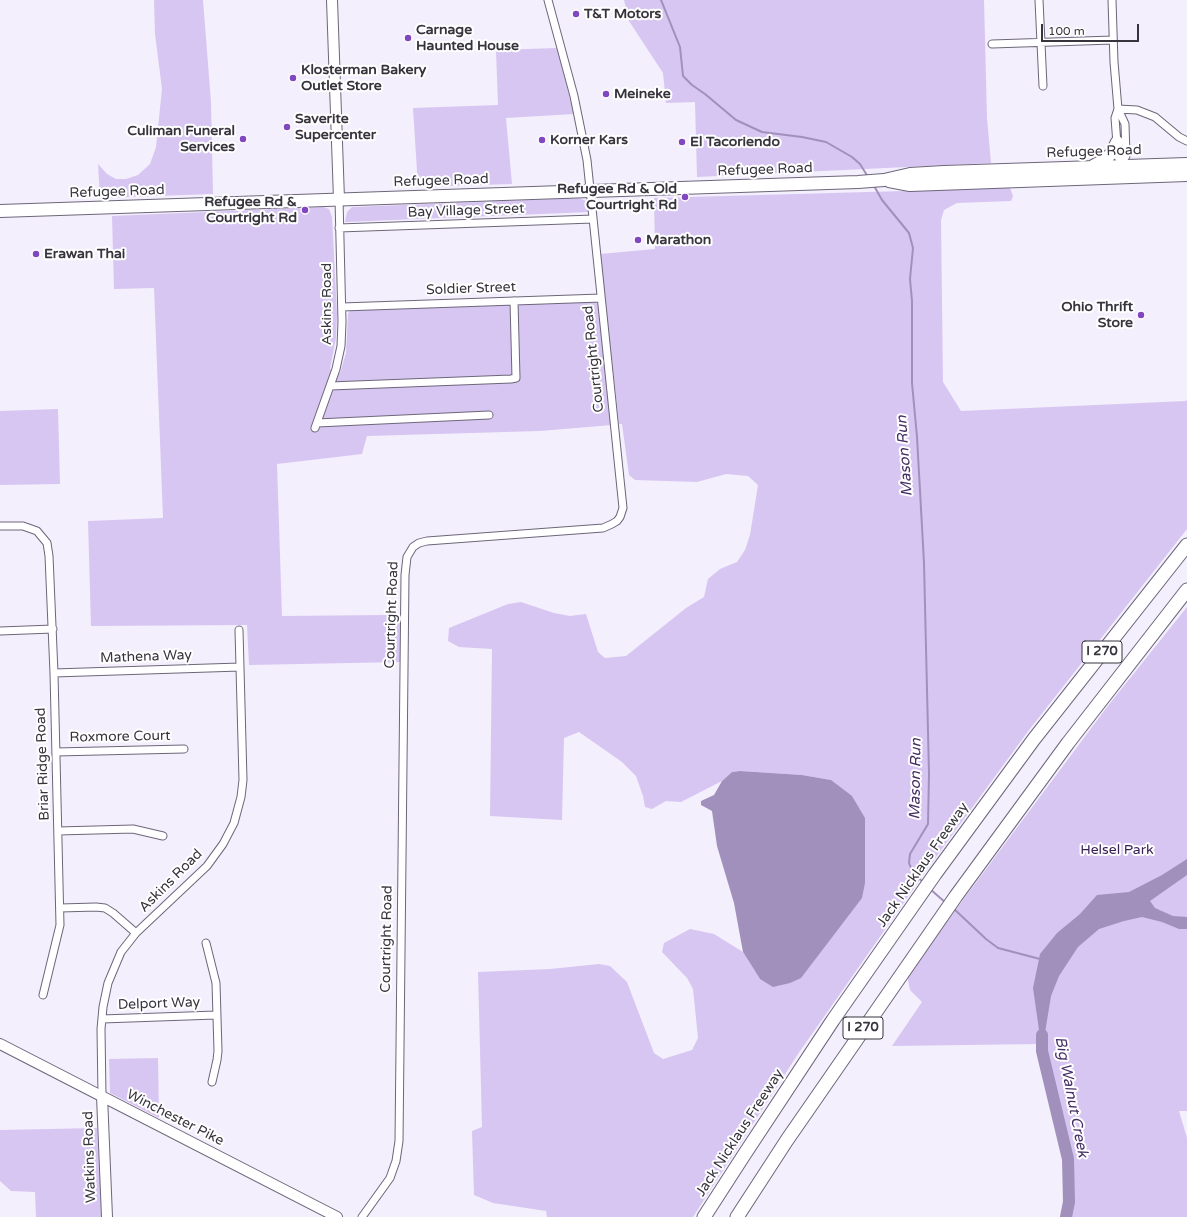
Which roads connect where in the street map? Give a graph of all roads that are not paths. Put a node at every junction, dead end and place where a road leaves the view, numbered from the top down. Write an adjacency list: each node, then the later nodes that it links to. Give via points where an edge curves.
1 (332, 0): 20 (main road)
2 (548, 0): 19 (street, Courtright Road, via 574,96 587,160)
3 (1039, 0): 6 (street)
4 (1112, 0): 5 (street)
5 (1113, 40): 6 (street); 9 (street)
6 (1041, 42): 7 (street); 8 (street)
7 (992, 44)
8 (1042, 86)
9 (1118, 109): 10 (street); 11 (street); 13 (street, via 1115,118)
10 (1139, 111): 11 (street, via 1130,114); 12 (street, via 1157,118)
11 (1125, 124): 16 (street, via 1126,156)
12 (1187, 141)
13 (1117, 142): 15 (main road, via 1112,153); 16 (street)
14 (1187, 164): 16 (main road, Refugee Road)
15 (1091, 167): 16 (main road, Refugee Road); 18 (main road, Refugee Road, via 910,174)
16 (1122, 168): 17 (main road, Refugee Road); 18 (main road, Refugee Road, via 910,185)
17 (1187, 175)
18 (875, 181): 19 (main road, Refugee Road)
19 (590, 191): 20 (main road, Refugee Road); 22 (street, Courtright Road)
20 (339, 200): 21 (main road, Refugee Road); 23 (street, Askins Road)
21 (0, 211)
22 (593, 220): 23 (street, Bay Village Street); 24 (street, Courtright Road)
23 (339, 228): 26 (street, Askins Road)
24 (601, 298): 25 (street, Soldier Street); 53 (street, Courtright Road, via 623,505 620,517 603,528 427,541 413,547 406,560 399,1141 390,1178)
25 (514, 301): 26 (street, Soldier Street); 27 (street, via 516,378)
26 (342, 306): 27 (street, Askins Road, via 341,346)
27 (330, 386): 28 (street, Askins Road, via 316,426)
28 (489, 415)
29 (0, 526): 32 (street, Briar Ridge Road, via 30,528 39,533 47,543)
30 (1187, 545): 54 (highway, Jack Nicklaus Freeway / I 270, via 1034,739 935,874 787,1088)
31 (1187, 590): 50 (highway, I 270, via 1068,742 941,917)
32 (53, 629): 34 (street); 36 (street, Briar Ridge Road)
33 (239, 630): 35 (street, Askins Road)
34 (0, 631)
35 (240, 667): 36 (street, Mathena Way); 42 (street, Askins Road, via 243,780 234,823 207,866)
36 (54, 673): 38 (street, Briar Ridge Road)
37 (184, 749): 38 (street, Roxmore Court)
38 (56, 752): 39 (street, Briar Ridge Road)
39 (58, 831): 40 (street, via 133,829); 41 (street, Briar Ridge Road)
40 (163, 836)
41 (60, 908): 42 (street, via 105,908); 44 (street, Briar Ridge Road, via 60,925)
42 (136, 933): 46 (street, Askins Road, via 111,973)
43 (206, 943): 45 (street, via 216,983)
44 (43, 995)
45 (216, 1015): 46 (street, Delport Way); 48 (street, via 217,1060)
46 (102, 1019): 49 (street, Askins Road)
47 (0, 1044): 49 (main road, Winchester Pike)
48 (212, 1082)
49 (102, 1096): 51 (main road, Watkins Road); 52 (main road, Winchester Pike)
50 (787, 1140): 55 (highway, I 270); 56 (highway)
51 (107, 1217)
52 (336, 1217)
53 (362, 1217)
54 (704, 1217)
55 (737, 1217)
56 (745, 1217)

